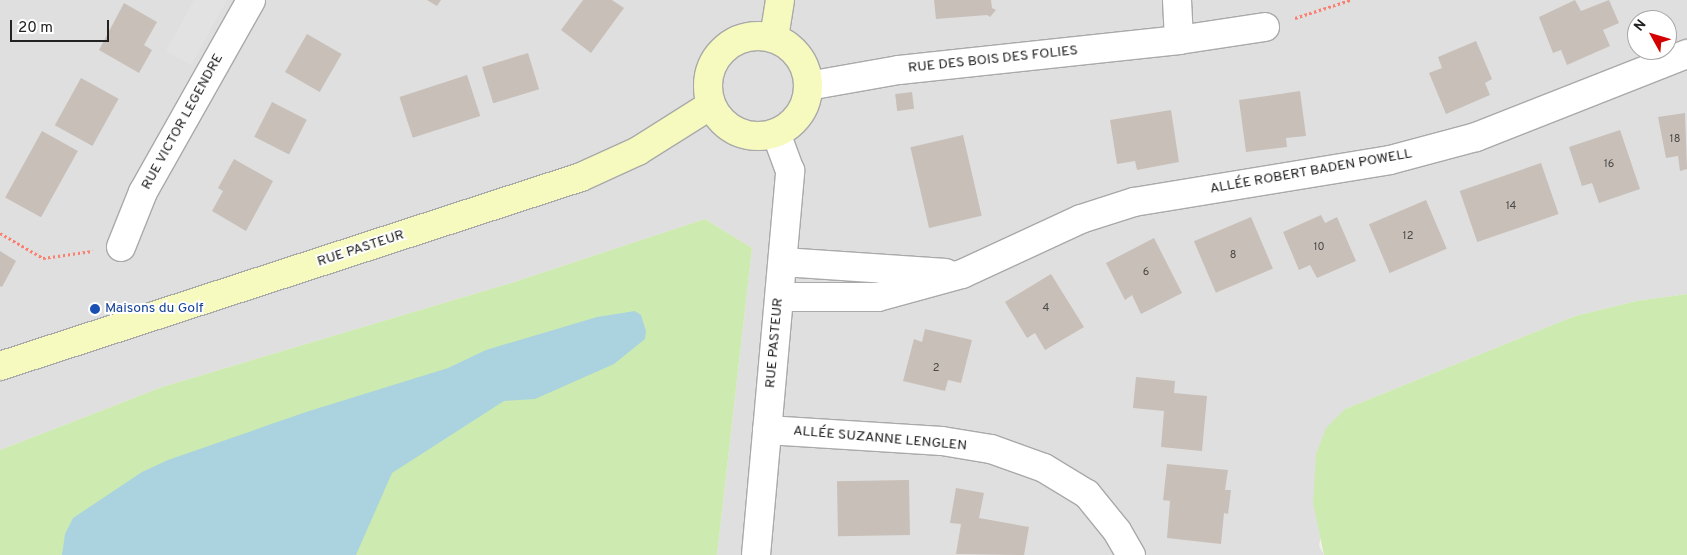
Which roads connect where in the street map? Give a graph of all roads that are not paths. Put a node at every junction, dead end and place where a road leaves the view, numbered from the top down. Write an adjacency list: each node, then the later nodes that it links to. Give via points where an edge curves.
1 (251, 0): 11 (street, RUE VICTOR LEGENDRE, via 143,192)
2 (780, 0): 5 (street)
3 (1176, 0): 6 (street)
4 (1265, 27): 6 (street, RUE DES BOIS DES FOLIES)
5 (774, 38): 8 (street, via 788,46 800,59); 9 (street, via 739,39 716,57 708,77)
6 (1178, 40): 8 (street, RUE DES BOIS DES FOLIES, via 899,70)
7 (1687, 54): 13 (street, ALLÉE ROBERT BADEN POWELL, via 1466,140 1390,160 1134,202 1081,220)
8 (808, 86): 10 (street, via 806,103 791,124)
9 (711, 105): 10 (street, via 720,120 740,134 757,137); 15 (street, RUE PASTEUR, via 638,151 581,177)
10 (776, 133): 12 (street, RUE PASTEUR, via 790,171)
11 (120, 247)
12 (783, 262): 13 (street, ALLÉE ROBERT BADEN POWELL); 14 (street, RUE PASTEUR)
13 (962, 274): 14 (street, ALLÉE ROBERT BADEN POWELL, via 878,297)
14 (780, 297): 16 (street, RUE PASTEUR)
15 (0, 366)
16 (767, 430): 17 (street, RUE PASTEUR); 18 (street, ALLÉE SUZANNE LENGLEN, via 942,441 992,449 1044,468 1087,494 1117,531)
17 (756, 555)
18 (1131, 555)

